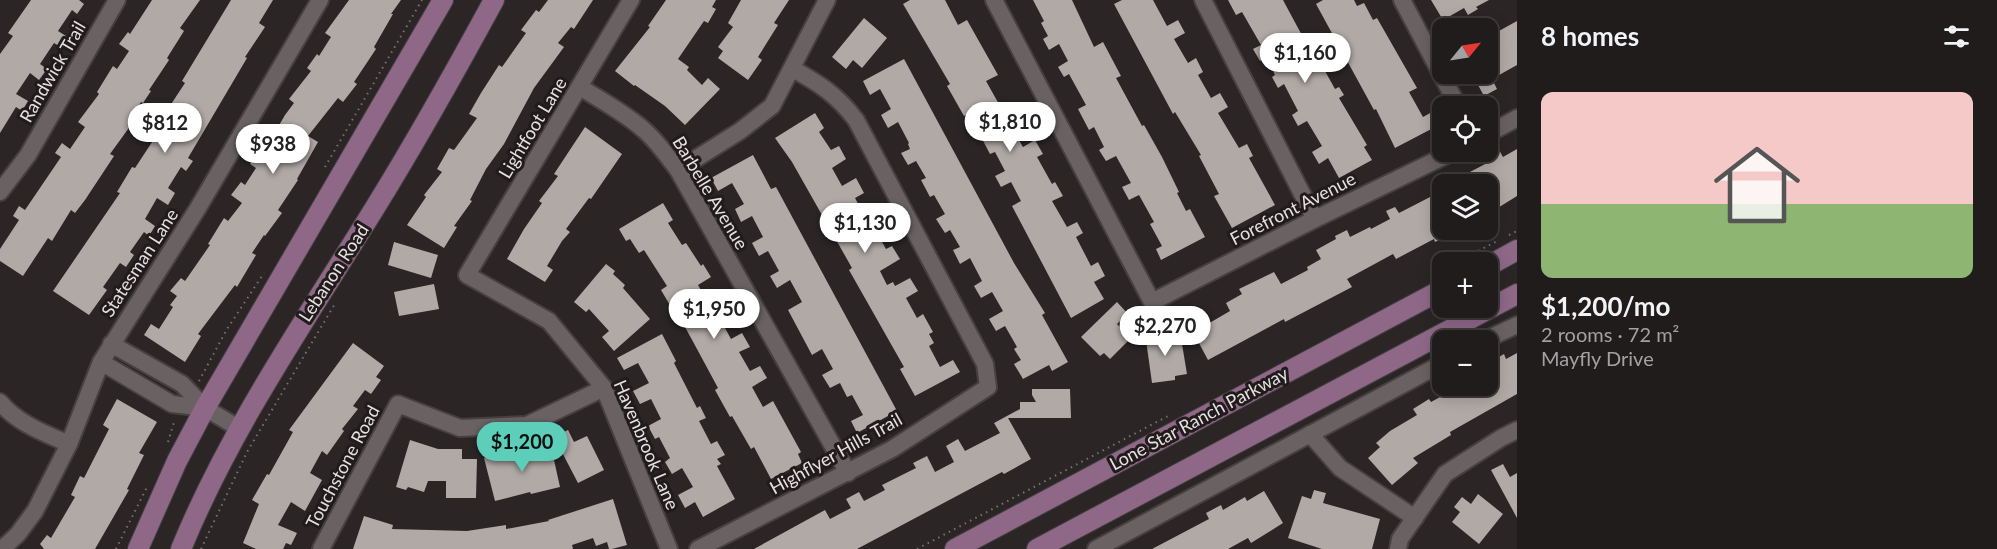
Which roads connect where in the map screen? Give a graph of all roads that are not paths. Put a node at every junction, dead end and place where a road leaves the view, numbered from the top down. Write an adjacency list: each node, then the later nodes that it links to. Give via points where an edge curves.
1 (117, 0): 17 (street, Randwick Trail, via 28,155)
2 (320, 0): 26 (street, Statesman Lane, via 198,208)
3 (443, 0): 31 (main road)
4 (494, 0): 32 (main road, Lebanon Road, via 441,100 296,331)
5 (631, 0): 11 (street, Lightfoot Lane)
6 (827, 0): 10 (street)
7 (994, 0): 18 (street, Forefront Avenue, via 1152,302)
8 (1203, 0): 18 (street)
9 (1402, 0): 12 (street)
10 (793, 69): 16 (street, via 772,106); 36 (street, Highflyer Hills Trail, via 832,92 856,120 985,364 988,387)
11 (580, 87): 16 (street, Barbelle Avenue, via 645,130); 21 (street, Lightfoot Lane)
12 (1453, 96)
13 (1517, 118): 14 (street)
14 (1498, 128)
15 (1432, 162): 18 (street, Forefront Avenue)
16 (678, 170): 36 (street, Barbelle Avenue)
17 (0, 192)
18 (1315, 219)
19 (1517, 250): 20 (main road)
20 (1498, 260)
21 (467, 275): 29 (street, Havenbrook Lane, via 549,321)
22 (1432, 285): 44 (main road, Lone Star Ranch Parkway)
23 (1517, 294): 45 (main road)
24 (1517, 325): 25 (street)
25 (1498, 334)
26 (111, 344): 27 (street, Statesman Lane); 31 (street, via 182,384)
27 (100, 362): 31 (street, via 172,404); 35 (street, Statesman Lane)
28 (1432, 369): 34 (street)
29 (604, 388): 41 (street, Touchstone Road, via 527,425 460,428 399,404); 42 (street, Havenbrook Lane)
30 (0, 402): 35 (street, via 31,427)
31 (205, 408): 32 (street); 39 (main road, via 172,470)
32 (240, 429): 40 (main road, Lebanon Road)
33 (1517, 430): 37 (street, via 1446,474)
34 (1310, 434): 37 (street, via 1340,468); 46 (street)
35 (69, 444): 38 (street, Statesman Lane, via 35,511)
36 (848, 473): 43 (street, Highflyer Hills Trail)
37 (1415, 518): 47 (street)
38 (2, 549)
39 (138, 549)
40 (181, 549)
41 (321, 549)
42 (669, 549)
43 (698, 549)
44 (955, 549)
45 (1037, 549)
46 (1096, 549)
47 (1398, 549)

